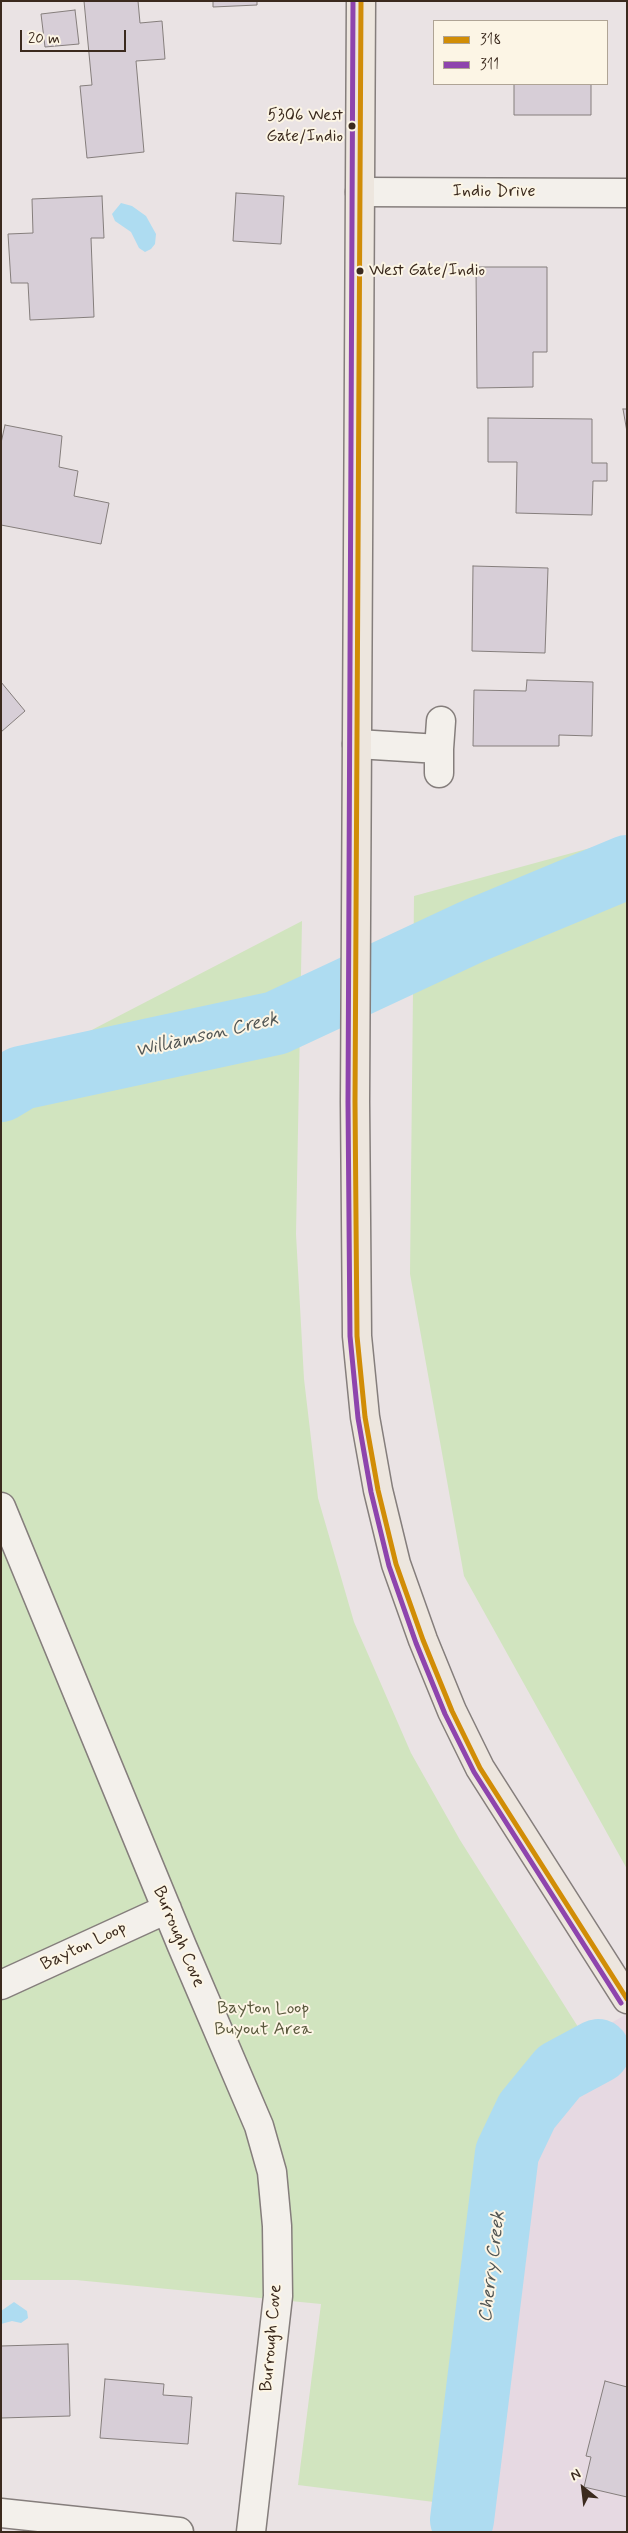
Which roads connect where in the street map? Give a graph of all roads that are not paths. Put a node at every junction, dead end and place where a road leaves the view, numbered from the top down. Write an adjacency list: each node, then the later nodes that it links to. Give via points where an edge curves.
1 (361, 1): 2 (main road)
2 (360, 192): 3 (street, Indio Drive); 5 (main road)
3 (627, 193)
4 (441, 721): 5 (street, via 439,761)
5 (357, 744): 9 (main road, via 357,1336 365,1417 378,1490 396,1564 423,1640 480,1768)
6 (1, 1507): 7 (street, Burrough Cove)
7 (167, 1909): 8 (street, Bayton Loop); 13 (street, Burrough Cove, via 259,2126 272,2172 278,2296)
8 (1, 1985)
9 (627, 1999)
10 (1, 2513): 11 (street)
11 (49, 2524): 12 (street)
12 (178, 2532)
13 (251, 2532)

